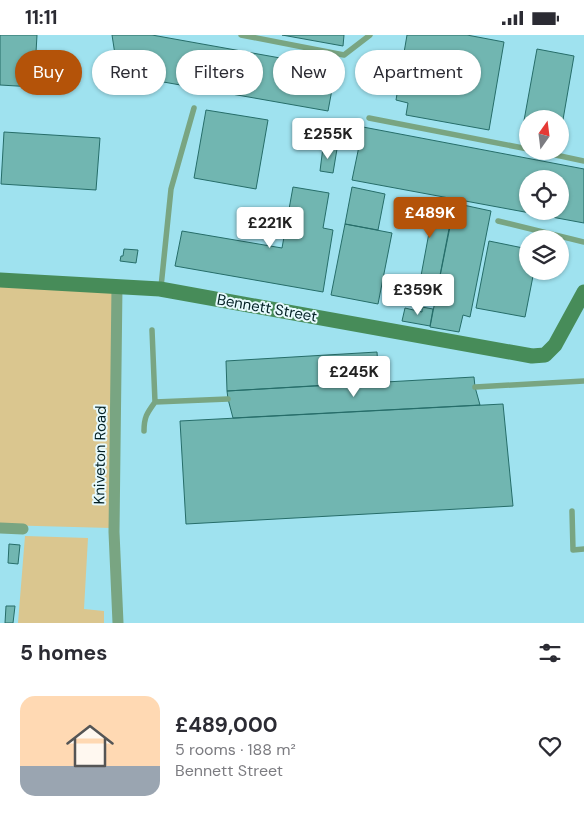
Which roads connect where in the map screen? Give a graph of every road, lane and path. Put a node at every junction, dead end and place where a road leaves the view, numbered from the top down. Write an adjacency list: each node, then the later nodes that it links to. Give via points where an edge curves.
1 (241, 35): 2 (lane, via 344,55)
2 (370, 35)
3 (194, 108): 12 (lane, via 171,189)
4 (369, 118): 5 (lane)
5 (519, 147)
6 (569, 158): 7 (lane)
7 (584, 161)
8 (498, 221): 9 (lane)
9 (584, 241)
10 (0, 280): 11 (street, Bennett Street)
11 (117, 286): 12 (street, Bennett Street); 24 (street, Kniveton Road, via 114,532)
12 (160, 289): 13 (street, Bennett Street, via 532,356 545,355 555,345)
13 (583, 296)
14 (152, 330): 18 (lane)
15 (584, 381): 16 (lane)
16 (475, 387)
17 (228, 399): 18 (lane)
18 (155, 402): 19 (lane, via 146,413)
19 (144, 431)
20 (572, 511): 23 (lane, via 573,550)
21 (0, 528): 22 (street)
22 (23, 529)
23 (584, 549)
24 (118, 623)

